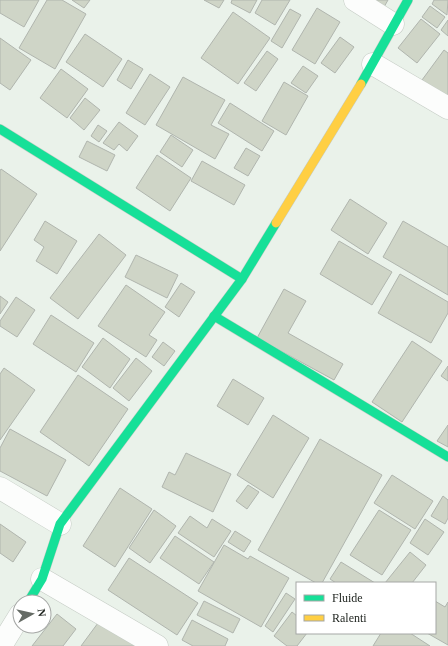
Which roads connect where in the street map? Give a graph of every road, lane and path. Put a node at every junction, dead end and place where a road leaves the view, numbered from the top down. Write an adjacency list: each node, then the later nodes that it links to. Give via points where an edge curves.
1 (355, 0): 3 (street)
2 (408, 0): 3 (street)
3 (393, 24): 4 (street)
4 (373, 64): 5 (street); 7 (street)
5 (448, 108)
6 (0, 129): 7 (street)
7 (242, 278): 8 (street)
8 (214, 316): 9 (street); 11 (street)
9 (448, 457)
10 (0, 488): 11 (street)
11 (60, 524): 12 (street)
12 (42, 579): 13 (street); 16 (street)
13 (33, 594)
14 (12, 628): 15 (street)
15 (1, 646)
16 (157, 646)

